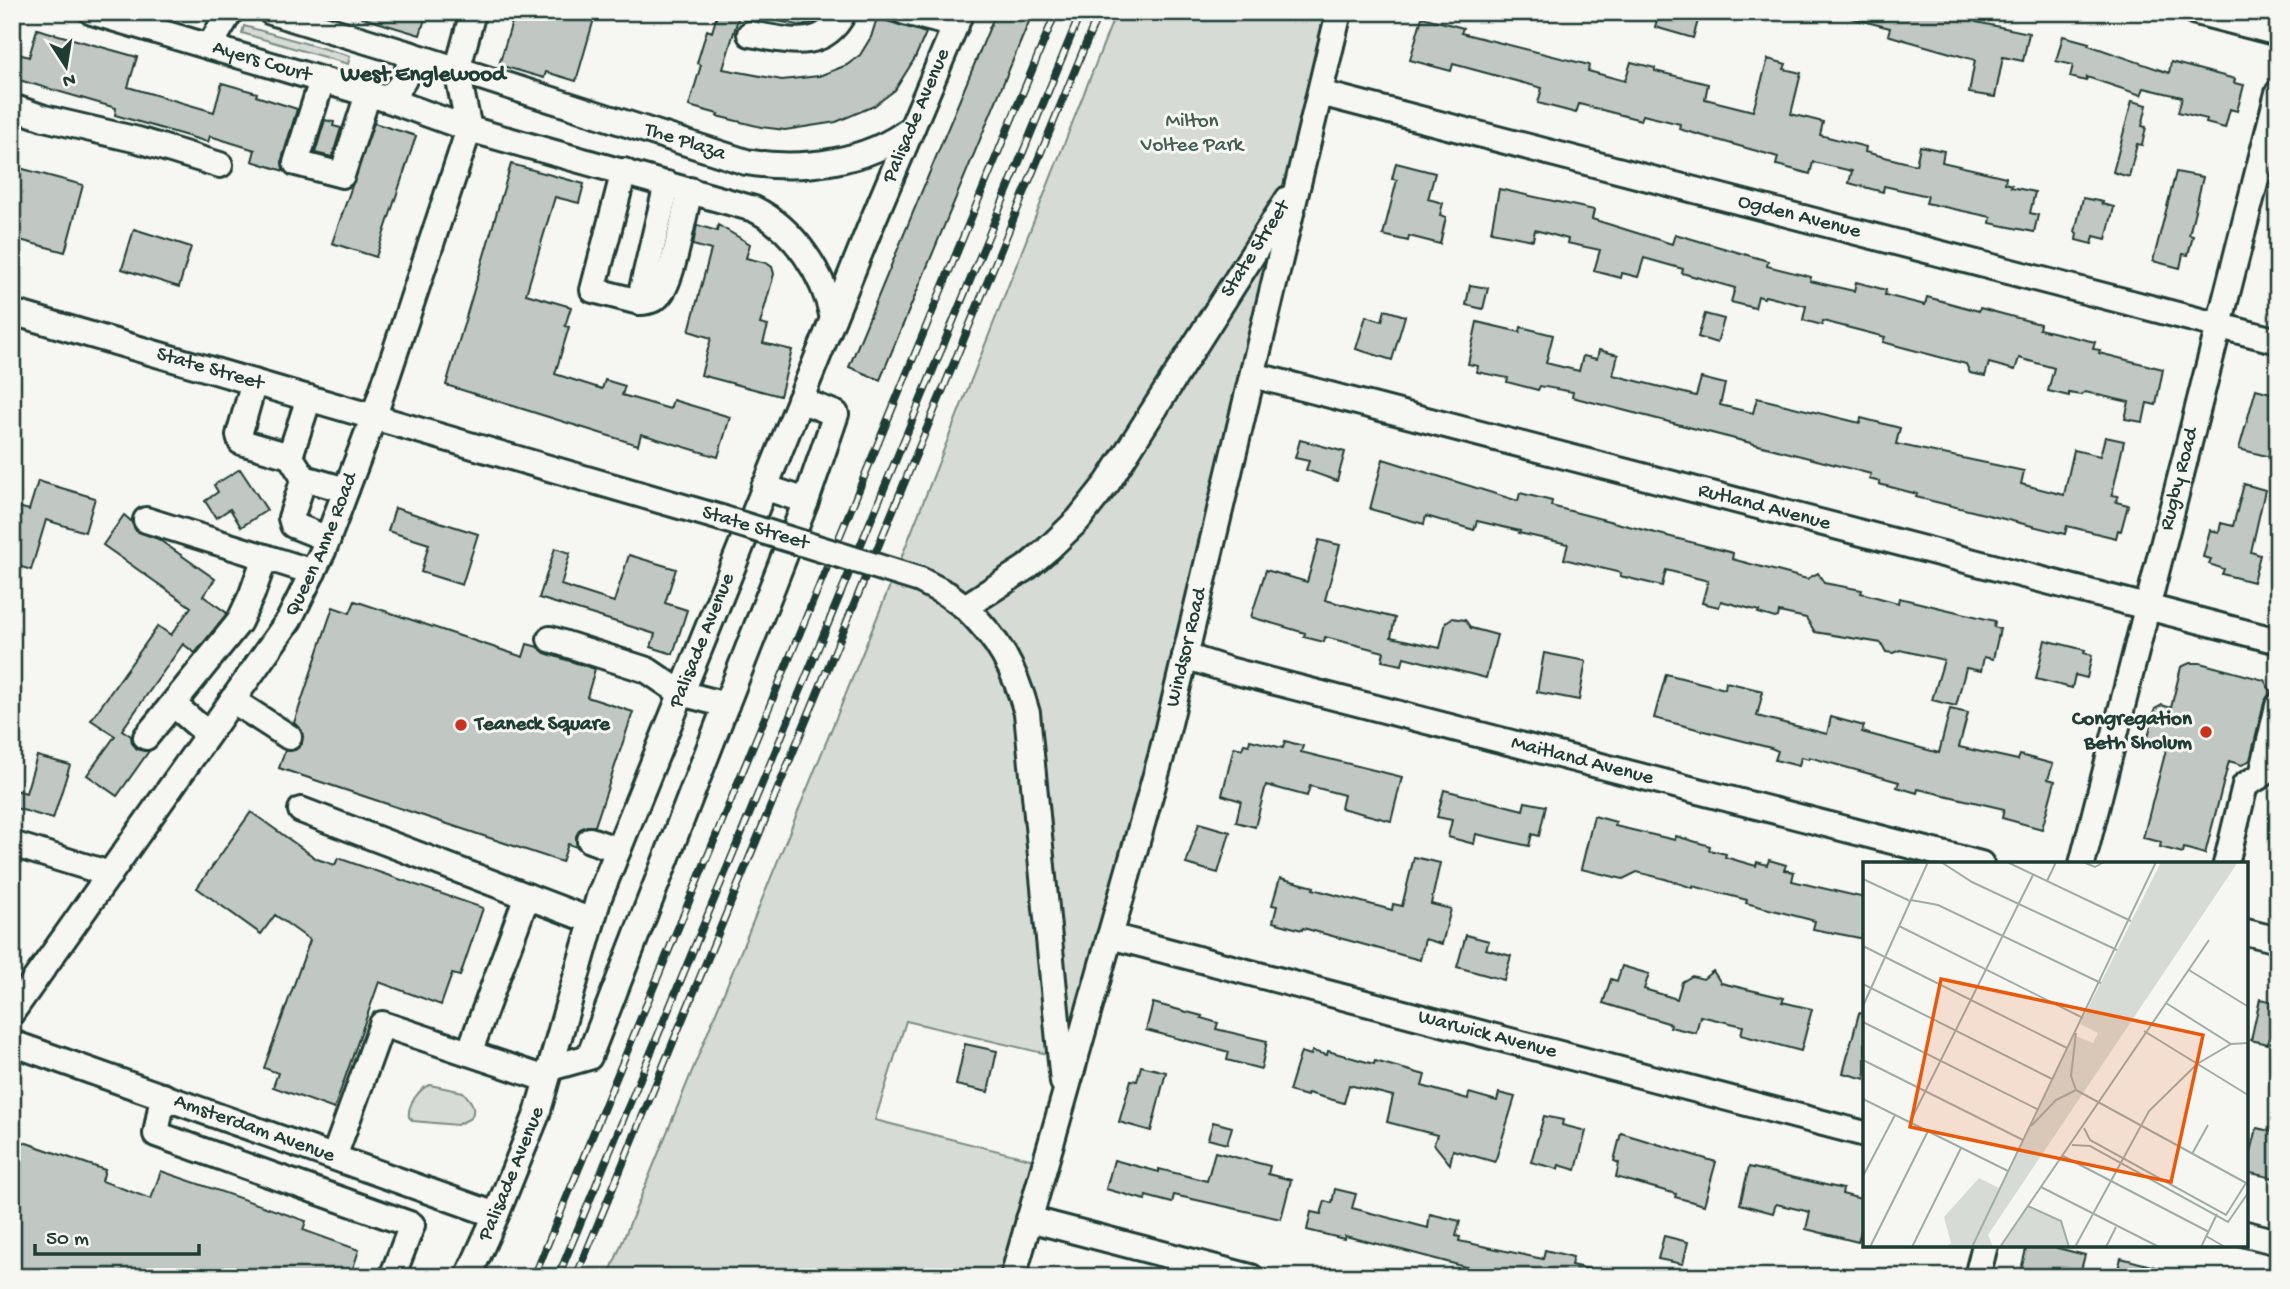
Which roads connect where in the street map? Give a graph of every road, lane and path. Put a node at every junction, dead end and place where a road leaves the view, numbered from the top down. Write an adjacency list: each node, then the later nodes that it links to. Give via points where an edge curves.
1 (92, 12): 12 (street, Ayers Court)
2 (230, 12): 12 (street)
3 (271, 12): 13 (street)
4 (473, 12): 14 (street)
5 (844, 12): 11 (street, via 833,29 816,39)
6 (905, 12): 9 (street)
7 (1339, 12): 16 (street, Windsor Road)
8 (2196, 12): 10 (street)
9 (958, 19): 20 (street, Palisade Avenue)
10 (2278, 33)
11 (750, 34)
12 (209, 47): 15 (street, Ayers Court)
13 (409, 54): 14 (street); 18 (street, via 403,82)
14 (457, 71): 20 (street, The Plaza, via 746,162 775,167 854,156 898,139); 21 (street)
15 (322, 80): 18 (street, Ayers Court); 18 (street, via 296,163 342,175)
16 (1320, 93): 24 (street, Windsor Road); 28 (street, Ogden Avenue)
17 (2278, 93): 28 (street, Rugby Road)
18 (377, 97): 21 (street, Ayers Court)
19 (12, 107): 22 (street)
20 (912, 128): 27 (street, Palisade Avenue)
21 (469, 129): 23 (street, The Plaza); 34 (street, Queen Anne Road)
22 (220, 165)
23 (624, 171): 25 (street, The Plaza); 25 (street, via 593,290 639,302)
24 (1300, 181): 30 (street, Windsor Road); 44 (street, State Street, via 1108,482 1048,549)
25 (678, 187): 27 (street, The Plaza, via 754,209 775,221 818,276)
26 (12, 312): 31 (street, State Street)
27 (833, 318): 33 (street, Palisade Avenue)
28 (2219, 326): 29 (street, Ogden Avenue); 45 (street, Rugby Road)
29 (2278, 341)
30 (1253, 375): 45 (street, Rutland Avenue); 48 (street, Windsor Road)
31 (254, 382): 32 (street, State Street); 35 (street, via 241,442)
32 (309, 398): 34 (street, State Street); 35 (street)
33 (800, 400): 37 (street, Palisade Avenue); 39 (street, via 836,414)
34 (374, 416): 38 (street, Queen Anne Road); 44 (street, State Street, bridge, via 920,580)
35 (290, 456): 36 (street)
36 (304, 478): 38 (street); 41 (street, via 291,518 293,525)
37 (764, 487): 39 (street); 49 (street, Palisade Avenue)
38 (346, 490): 41 (street, Queen Anne Road)
39 (806, 501): 52 (street)
40 (146, 520): 42 (street)
41 (328, 539): 43 (street, Queen Anne Road)
42 (265, 557): 43 (street); 51 (street, via 239,622)
43 (313, 572): 50 (street, Queen Anne Road, via 289,620)
44 (965, 607): 75 (street, via 1006,655 1027,713)
45 (2147, 607): 47 (street, Rutland Avenue); 62 (street, Rugby Road)
46 (550, 639): 49 (street, via 647,670)
47 (2278, 641)
48 (1185, 656): 61 (street, Maitland Avenue, via 1224,670); 68 (street, Windsor Road)
49 (681, 693): 52 (street); 60 (street, Palisade Avenue)
50 (232, 699): 54 (street, Queen Anne Road); 56 (street)
51 (173, 704): 54 (street); 55 (street)
52 (726, 705): 73 (street, via 589,1057)
53 (2278, 706): 63 (street, via 2262,775 2245,785)
54 (208, 734): 64 (street, Queen Anne Road)
55 (146, 737)
56 (289, 737)
57 (301, 810): 65 (street)
58 (590, 840): 60 (street)
59 (12, 844): 64 (street)
60 (618, 850): 66 (street, Palisade Avenue)
61 (1973, 862)
62 (2083, 862)
63 (2226, 862)
64 (110, 873): 70 (street, Queen Anne Road)
65 (527, 896): 66 (street); 72 (street)
66 (592, 921): 73 (street, Palisade Avenue)
67 (2248, 932): 69 (street)
68 (1110, 936): 75 (street, Windsor Road); 77 (street, Warwick Avenue)
69 (2278, 940)
70 (12, 1012)
71 (12, 1043): 74 (street, Amsterdam Avenue)
72 (469, 1053): 73 (street); 78 (street, via 382,1024)
73 (548, 1074): 80 (street, Palisade Avenue, via 537,1114)
74 (163, 1096): 76 (street, Amsterdam Avenue); 79 (street, via 156,1134)
75 (1064, 1097): 81 (street, Windsor Road)
76 (246, 1126): 78 (street, Amsterdam Avenue); 79 (street)
77 (1863, 1133)
78 (334, 1157): 80 (street, Amsterdam Avenue)
79 (234, 1162): 85 (street, via 412,1225)
80 (496, 1215): 86 (street, Palisade Avenue)
81 (1030, 1219): 87 (street, Windsor Road); 88 (street)
82 (2248, 1234): 83 (street)
83 (2278, 1242)
84 (1984, 1247): 89 (street)
85 (392, 1277)
86 (468, 1277)
87 (1013, 1277)
88 (1251, 1277)
89 (1977, 1277)

